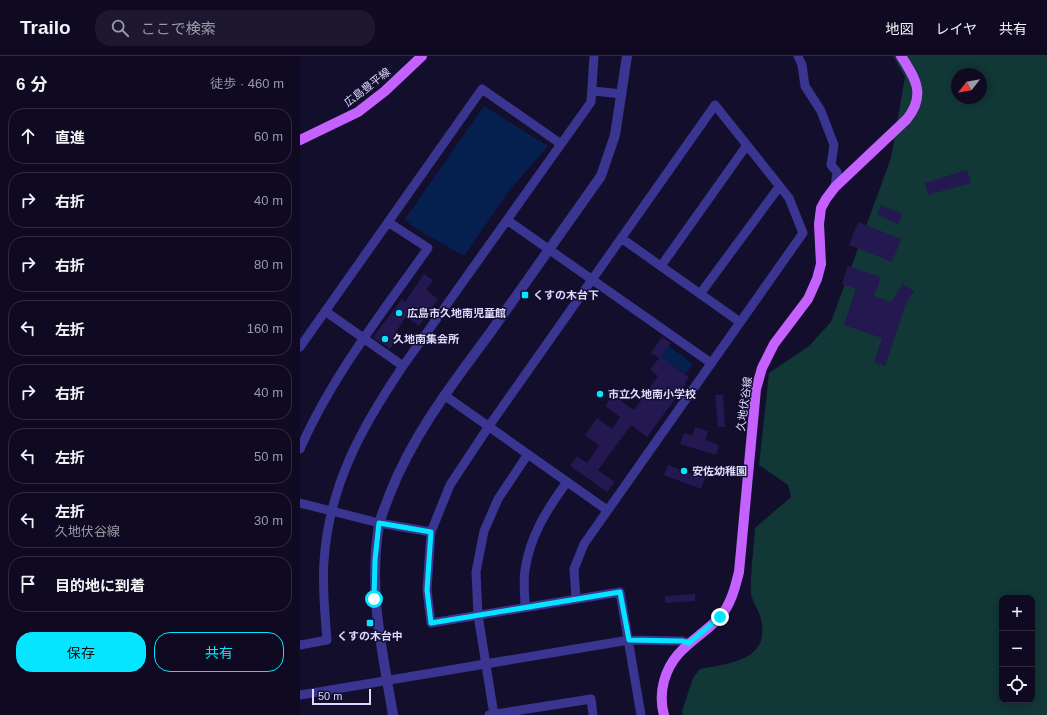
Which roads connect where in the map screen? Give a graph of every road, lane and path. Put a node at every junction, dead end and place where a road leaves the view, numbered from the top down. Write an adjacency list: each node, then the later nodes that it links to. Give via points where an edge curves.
1 (422, 56): 8 (main road, 広島豊平線, via 358,112)
2 (594, 56): 6 (street)
3 (627, 56): 7 (street)
4 (798, 56): 12 (street, via 805,86 821,111 834,145 831,165 837,172)
5 (901, 56): 12 (main road, 久地伏谷線, via 913,74 917,86 914,110)
6 (593, 91): 7 (street); 9 (street, via 591,102)
7 (622, 94): 16 (street, via 615,135 601,176)
8 (300, 140)
9 (561, 144): 13 (street); 14 (street, via 482,89)
10 (747, 145): 11 (street); 15 (street, via 715,105); 17 (street)
11 (779, 187): 19 (street); 21 (street, via 789,198 803,233)
12 (835, 188): 40 (main road, 久地伏谷線, via 821,208 821,264 817,279 808,299 774,344 762,368 756,390 735,588 730,603 720,617)
13 (507, 220): 16 (street); 25 (street)
14 (388, 222): 20 (street); 22 (street, via 428,248)
15 (621, 238): 17 (street); 18 (street)
16 (550, 249): 18 (street); 26 (street)
17 (661, 266): 19 (street)
18 (592, 279): 24 (street); 27 (street)
19 (700, 294): 21 (street)
20 (325, 310): 22 (street); 23 (street)
21 (740, 322): 24 (street)
22 (364, 338): 25 (street); 28 (street, via 313,419)
23 (300, 347)
24 (711, 363): 33 (street)
25 (403, 366): 32 (street, via 374,408 354,446)
26 (444, 395): 27 (street); 34 (street, via 419,434 396,479)
27 (488, 426): 29 (street); 35 (street, via 450,485)
28 (300, 449)
29 (528, 454): 30 (street); 38 (street, via 498,499 484,531 476,572)
30 (567, 482): 33 (street); 37 (street, via 546,511 532,540 525,571)
31 (300, 503): 32 (street)
32 (331, 510): 34 (street); 41 (street, via 324,561 323,596 327,640)
33 (607, 510): 36 (street, via 584,544 574,569)
34 (379, 523): 35 (street); 43 (street, via 374,599)
35 (431, 532): 38 (street, via 427,590 431,623)
36 (576, 599): 37 (street); 39 (street, via 620,592)
37 (525, 607): 38 (street)
38 (478, 615): 42 (street)
39 (629, 640): 40 (street); 42 (street); 49 (street)
40 (689, 643): 50 (main road, 久地伏谷線, via 677,654 668,668 662,688)
41 (300, 645)
42 (486, 665): 43 (street); 47 (street)
43 (387, 681): 44 (street); 46 (street)
44 (300, 695)
45 (543, 711): 47 (street); 48 (street, via 590,699)
46 (393, 715)
47 (492, 715)
48 (593, 715)
49 (641, 715)
50 (664, 715)

